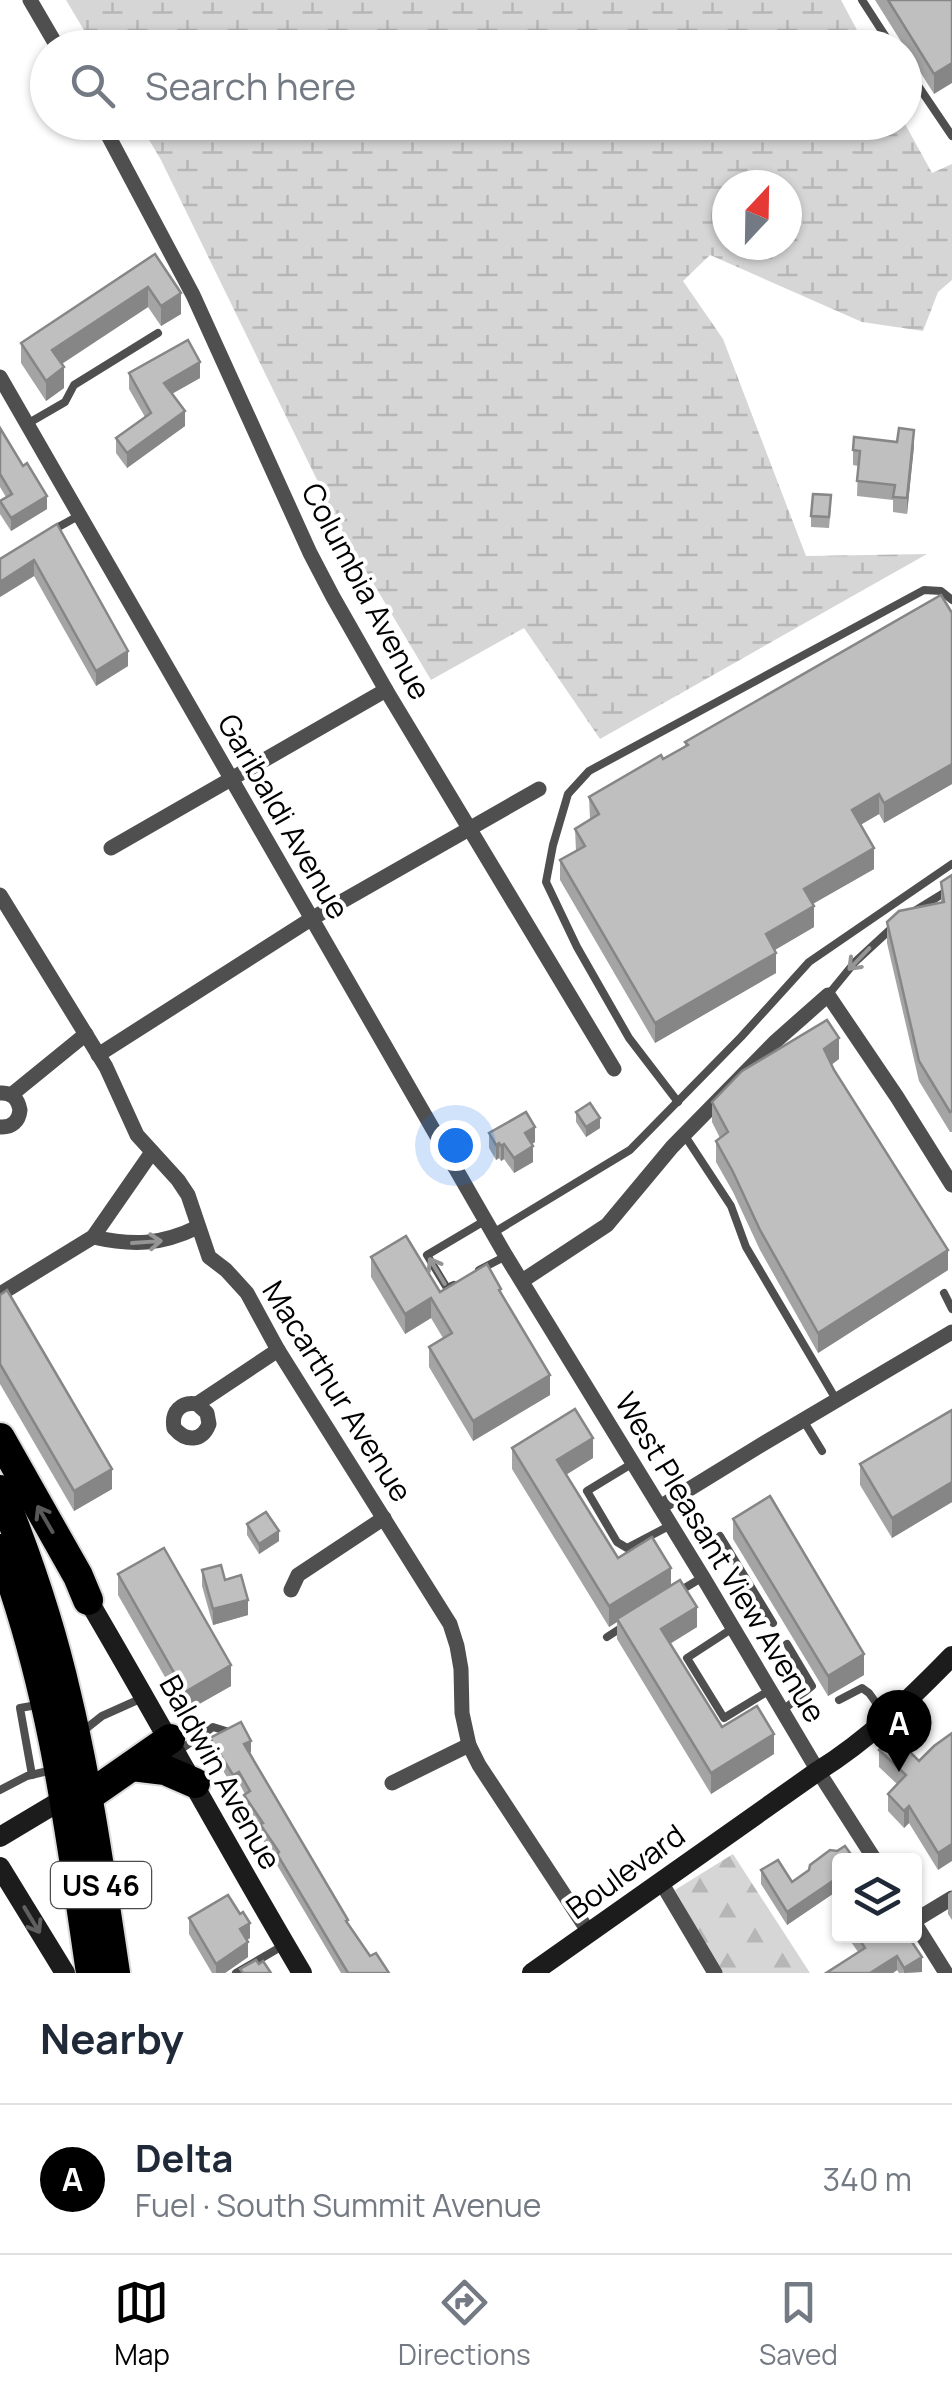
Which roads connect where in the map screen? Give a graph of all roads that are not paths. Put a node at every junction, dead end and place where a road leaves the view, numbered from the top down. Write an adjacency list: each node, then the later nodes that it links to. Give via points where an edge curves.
1 (30, 0): 3 (street)
2 (862, 0): 4 (lane)
3 (48, 30)
4 (881, 30)
5 (922, 92): 6 (lane)
6 (952, 136)
7 (111, 140): 15 (street, Columbia Avenue, via 193,296 310,553)
8 (158, 333): 11 (lane, via 74,385 65,402)
9 (0, 377): 10 (street, Garibaldi Avenue)
10 (5, 397): 11 (street, Garibaldi Avenue)
11 (27, 424): 12 (street, Garibaldi Avenue)
12 (80, 515): 13 (lane); 16 (street, Garibaldi Avenue)
13 (48, 532)
14 (952, 600): 31 (lane, via 924,590 590,771 568,794 546,882 629,1038)
15 (386, 690): 16 (street); 18 (street, Columbia Avenue)
16 (232, 778): 19 (street); 24 (street, Garibaldi Avenue)
17 (539, 789): 18 (street)
18 (470, 828): 24 (street); 29 (street, Columbia Avenue)
19 (111, 848)
20 (952, 864): 31 (lane, via 808,962)
21 (952, 888): 23 (lane)
22 (0, 895): 27 (street, Macarthur Avenue)
23 (908, 916)
24 (311, 919): 28 (street); 37 (street, Garibaldi Avenue)
25 (897, 924): 26 (lane, one-way to 26)
26 (828, 995): 33 (street); 35 (street)
27 (86, 1034): 28 (street, Macarthur Avenue); 30 (street)
28 (98, 1054): 34 (street, Macarthur Avenue)
29 (614, 1068)
30 (6, 1094): 32 (street, via 19,1104 20,1116)
31 (678, 1102): 37 (lane, via 621,1156)
32 (0, 1127)
33 (684, 1134): 41 (street, via 607,1225); 48 (lane, via 732,1206 746,1247)
34 (152, 1152): 36 (street, Macarthur Avenue, via 188,1195); 38 (street)
35 (952, 1186)
36 (198, 1226): 38 (street, one-way to 36, via 162,1242); 47 (street, Macarthur Avenue, via 210,1257 246,1293)
37 (489, 1227): 39 (street, Garibaldi Avenue); 42 (lane, one-way to 37, via 447,1288 427,1255)
38 (93, 1237): 43 (street)
39 (506, 1256): 40 (lane); 41 (street, Garibaldi Avenue)
40 (472, 1275)
41 (522, 1281): 53 (street, West Pleasant View Avenue)
42 (460, 1282)
43 (0, 1293)
44 (944, 1293): 45 (lane)
45 (952, 1309)
46 (952, 1332): 48 (street)
47 (278, 1350): 49 (street); 56 (street, Macarthur Avenue)
48 (837, 1400): 50 (street)
49 (197, 1404)
50 (803, 1420): 52 (lane); 55 (street)
51 (0, 1438): 63 (highway, one-way to 51)
52 (822, 1451)
53 (633, 1463): 55 (street, West Pleasant View Avenue); 57 (lane, via 587,1491 617,1542 627,1548)
54 (0, 1490): 77 (highway, US 46, via 39,1596)
55 (660, 1507): 57 (street, West Pleasant View Avenue)
56 (384, 1518): 61 (street, via 298,1575); 79 (street, Macarthur Avenue, via 450,1624)
57 (671, 1525): 60 (street, West Pleasant View Avenue)
58 (720, 1536): 66 (lane)
59 (1, 1558): 64 (highway, US 46)
60 (702, 1576): 62 (lane); 67 (street, West Pleasant View Avenue)
61 (290, 1590)
62 (670, 1597)
63 (88, 1600): 72 (street, Baldwin Avenue)
64 (9, 1604): 84 (highway, US 46, via 46,1704)
65 (639, 1617): 68 (lane)
66 (773, 1622)
67 (733, 1628): 71 (street, West Pleasant View Avenue); 71 (lane, via 687,1658 724,1718)
68 (607, 1638)
69 (788, 1644): 74 (lane, via 812,1686)
70 (952, 1656): 75 (street, Boulevard)
71 (770, 1690): 74 (street, West Pleasant View Avenue)
72 (146, 1698): 77 (lane, via 102,1716); 78 (street, Baldwin Avenue)
73 (839, 1700): 75 (lane, via 865,1689)
74 (782, 1711): 81 (street, West Pleasant View Avenue)
75 (887, 1718): 81 (street, Boulevard)
76 (236, 1728): 78 (lane, via 227,1733 213,1727)
77 (76, 1737): 84 (highway, US 46)
78 (174, 1746): 80 (highway); 82 (street, Baldwin Avenue)
79 (469, 1746): 83 (street); 92 (street, Macarthur Avenue)
80 (132, 1766): 82 (highway); 84 (highway)
81 (818, 1771): 87 (street, West Pleasant View Avenue); 89 (street, Boulevard)
82 (195, 1783): 94 (street, Baldwin Avenue)
83 (392, 1783)
84 (61, 1785): 85 (lane); 86 (street); 96 (highway, US 46); 97 (highway, US 46)
85 (0, 1790)
86 (0, 1836)
87 (871, 1853)
88 (0, 1866): 95 (street, one-way to 95)
89 (661, 1882): 92 (street, Boulevard); 101 (street)
90 (952, 1898): 91 (street)
91 (922, 1917)
92 (590, 1934): 100 (street, Boulevard)
93 (922, 1935): 102 (street)
94 (285, 1944): 98 (lane); 99 (street, Baldwin Avenue)
95 (65, 1973)
96 (91, 1973)
97 (115, 1973)
98 (236, 1973)
99 (302, 1973)
100 (532, 1973)
101 (715, 1973)
102 (946, 1973)

